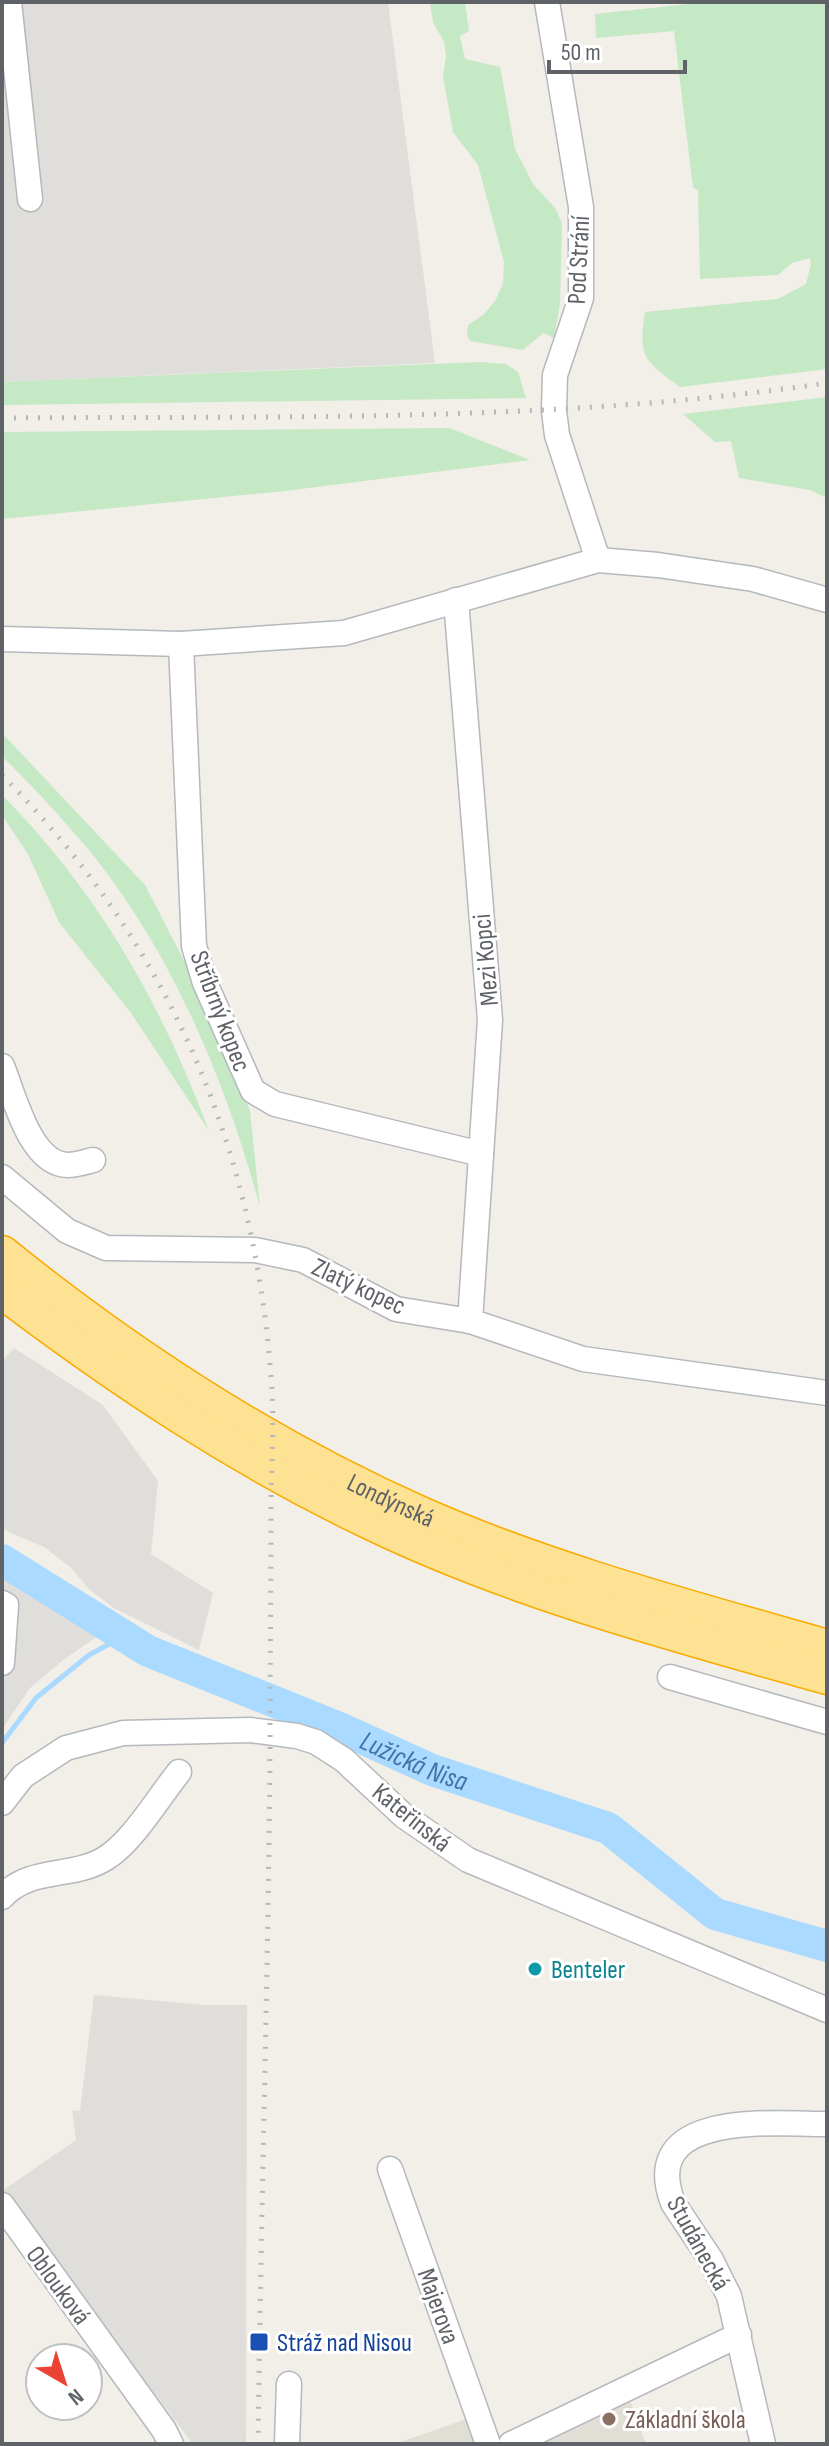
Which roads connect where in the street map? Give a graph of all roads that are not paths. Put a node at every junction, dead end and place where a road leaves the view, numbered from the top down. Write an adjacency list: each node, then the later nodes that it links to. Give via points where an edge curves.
1 (9, 2): 3 (street)
2 (547, 2): 4 (street, Pod Strání, via 581,207 581,298 555,375 554,411)
3 (30, 199)
4 (598, 560): 5 (street); 6 (street, via 753,579)
5 (456, 600): 8 (street, via 344,633); 10 (street, Mezi Kopci, via 490,1020)
6 (827, 600)
7 (2, 639): 8 (street)
8 (181, 644): 10 (street, Stříbrný kopec, via 194,946 253,1091 275,1104)
9 (2, 1066): 11 (street, via 40,1152 67,1165)
10 (481, 1154): 15 (street, Mezi Kopci)
11 (93, 1160)
12 (2, 1177): 15 (street, Zlatý kopec, via 67,1231 106,1248 255,1250 303,1260 396,1309)
13 (2, 1253): 18 (highway, Londýnská, via 139,1357 247,1425 425,1516 569,1570)
14 (2, 1291): 21 (highway, Londýnská, via 85,1354 225,1446 369,1522 547,1594)
15 (470, 1321): 16 (street, Zlatý kopec, via 583,1359)
16 (827, 1393)
17 (2, 1603): 19 (street)
18 (827, 1647)
19 (2, 1663)
20 (670, 1677): 22 (street)
21 (827, 1677)
22 (827, 1722)
23 (179, 1772): 25 (street, via 107,1858 85,1868 31,1876)
24 (2, 1803): 26 (street, Kateřinská, via 23,1776 66,1748 123,1733 250,1730 297,1736 344,1760 404,1816 468,1860)
25 (2, 1897)
26 (827, 2010)
27 (827, 2124): 30 (street, Studánecká, via 710,2128 683,2143 670,2164 667,2181 673,2203 721,2278)
28 (390, 2169): 34 (street, Majerova)
29 (2, 2205): 32 (street, Oblouková)
30 (739, 2335): 35 (street); 36 (street, Studánecká)
31 (289, 2384): 33 (street)
32 (171, 2444)
33 (287, 2444)
34 (488, 2444)
35 (511, 2444)
36 (763, 2444)

